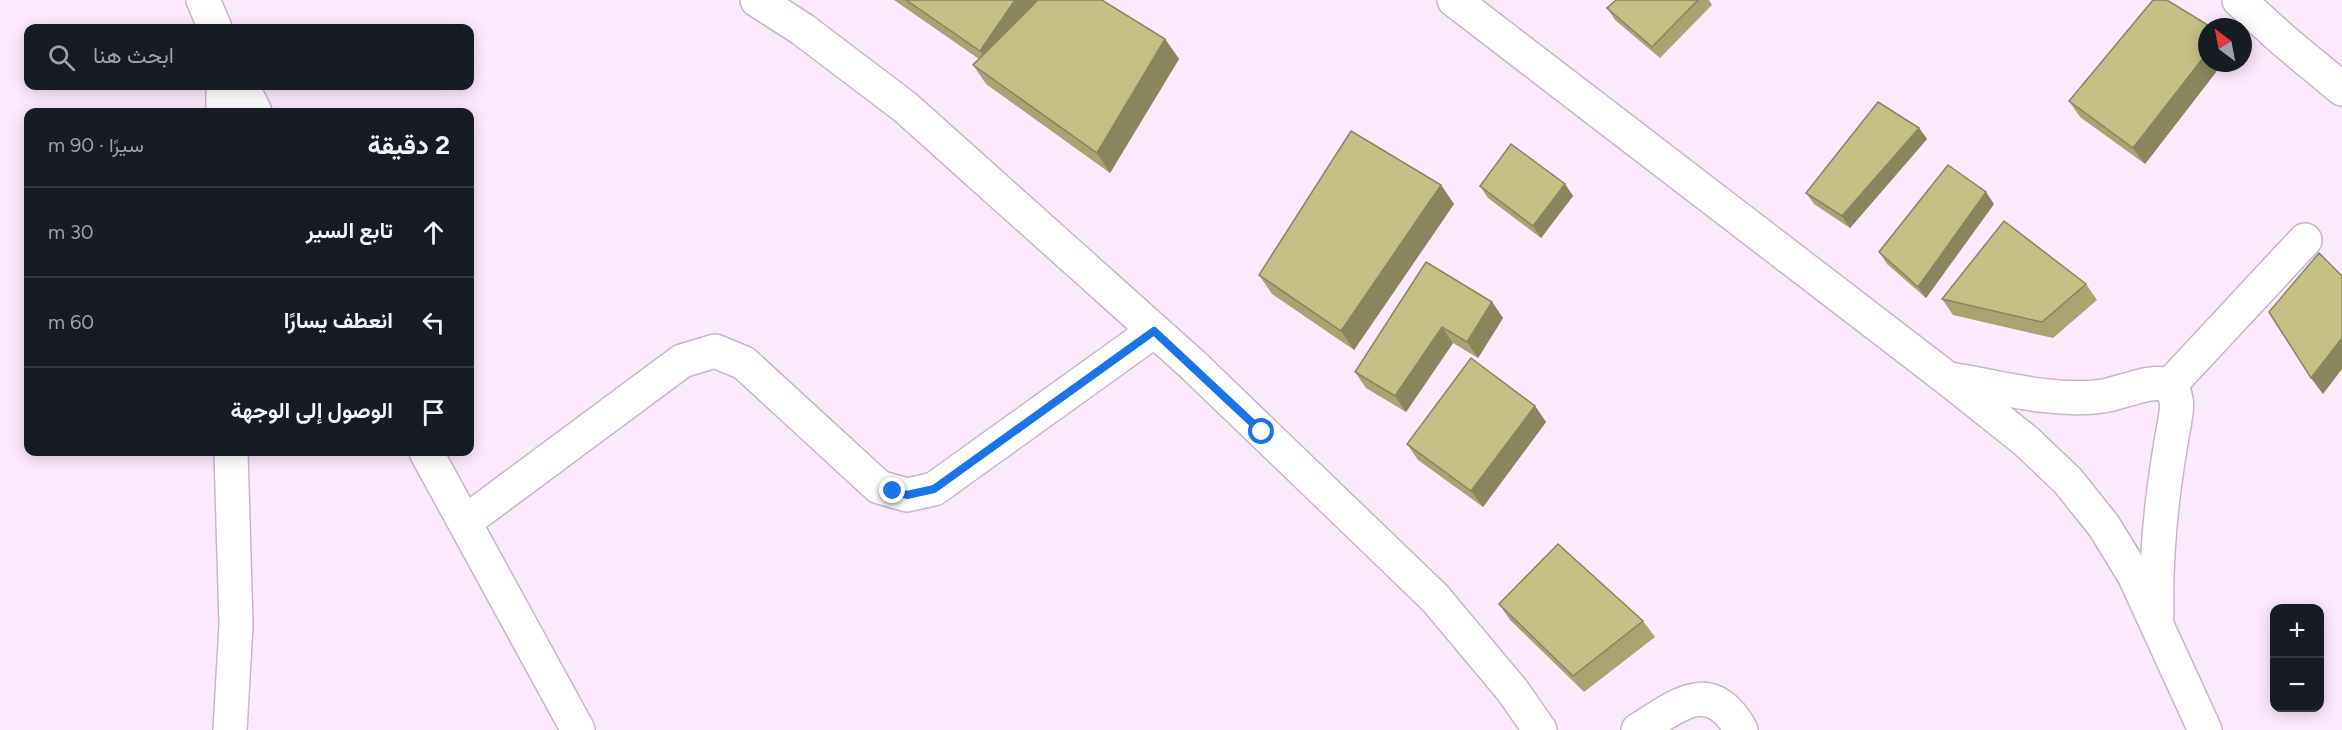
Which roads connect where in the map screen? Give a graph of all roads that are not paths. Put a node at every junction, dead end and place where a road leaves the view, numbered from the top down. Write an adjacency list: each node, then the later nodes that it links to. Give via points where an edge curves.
1 (203, 0): 6 (street)
2 (227, 0): 7 (street)
3 (757, 0): 14 (street, via 904,107)
4 (1454, 0): 15 (street)
5 (2239, 0): 8 (street)
6 (213, 24)
7 (224, 24)
8 (2342, 89)
9 (223, 90): 11 (street)
10 (244, 90): 12 (street)
11 (223, 108)
12 (253, 108)
13 (2305, 240): 16 (street)
14 (1154, 331): 19 (street, via 934,489 907,495 879,487 744,363 715,351 682,361); 23 (street, via 1435,598 1512,690)
15 (1948, 378): 16 (street, via 2079,398 2127,392 2152,382); 20 (street, via 2026,441 2068,482 2104,526 2134,576)
16 (2169, 386): 20 (street, via 2177,402 2157,542)
17 (231, 456): 21 (street, via 236,625)
18 (428, 456): 19 (street)
19 (465, 522): 22 (street)
20 (2157, 628): 26 (street)
21 (230, 730)
22 (578, 730)
23 (1539, 730)
24 (1638, 730): 25 (street, via 1695,698 1713,700)
25 (1741, 730)
26 (2205, 730)

